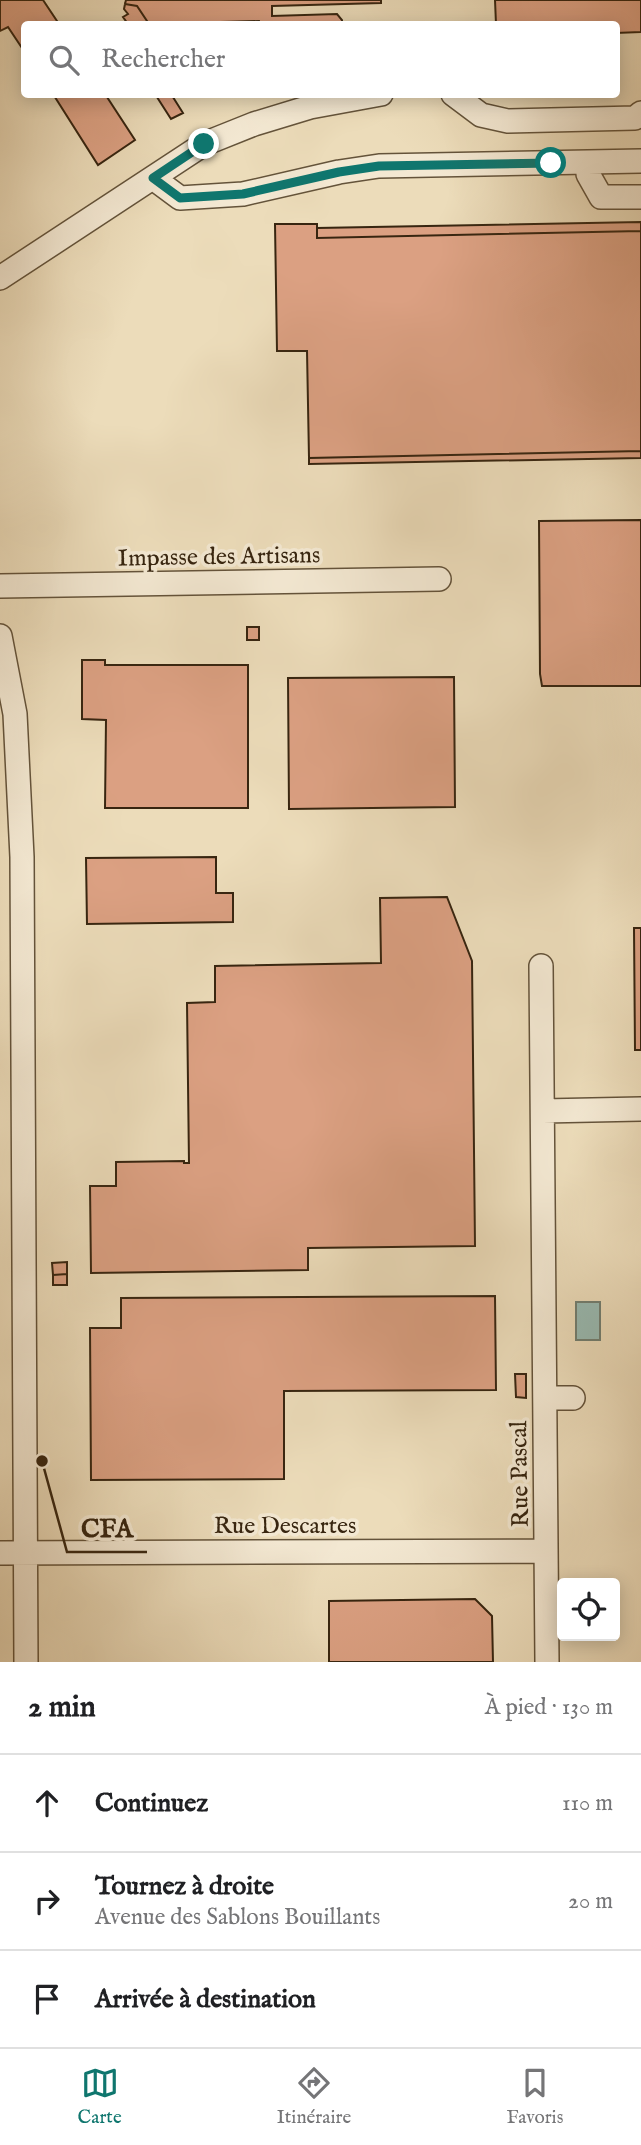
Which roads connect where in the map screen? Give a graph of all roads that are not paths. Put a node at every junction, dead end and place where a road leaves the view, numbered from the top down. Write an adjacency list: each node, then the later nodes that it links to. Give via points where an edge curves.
1 (359, 98): 6 (street, via 254,124 204,144)
2 (458, 98): 3 (street, via 481,115 508,121 635,118)
3 (641, 114)
4 (641, 161): 5 (street)
5 (588, 162): 6 (street, via 379,166 243,194 180,198); 7 (street, via 588,174 601,197)
6 (153, 178): 8 (street)
7 (641, 197)
8 (0, 278)
9 (439, 579): 10 (street, Impasse des Artisans)
10 (0, 586)
11 (0, 636): 18 (street, via 15,713 22,857)
12 (541, 966): 14 (street, Rue Pascal)
13 (641, 1109): 14 (street)
14 (543, 1111): 15 (street, Rue Pascal)
15 (545, 1398): 16 (street); 17 (street, Rue Pascal)
16 (573, 1398)
17 (546, 1551): 18 (street, Rue Descartes); 21 (street, Rue Pascal)
18 (24, 1552): 19 (street, Rue Descartes); 20 (street)
19 (0, 1553)
20 (26, 1662)
21 (547, 1662)

